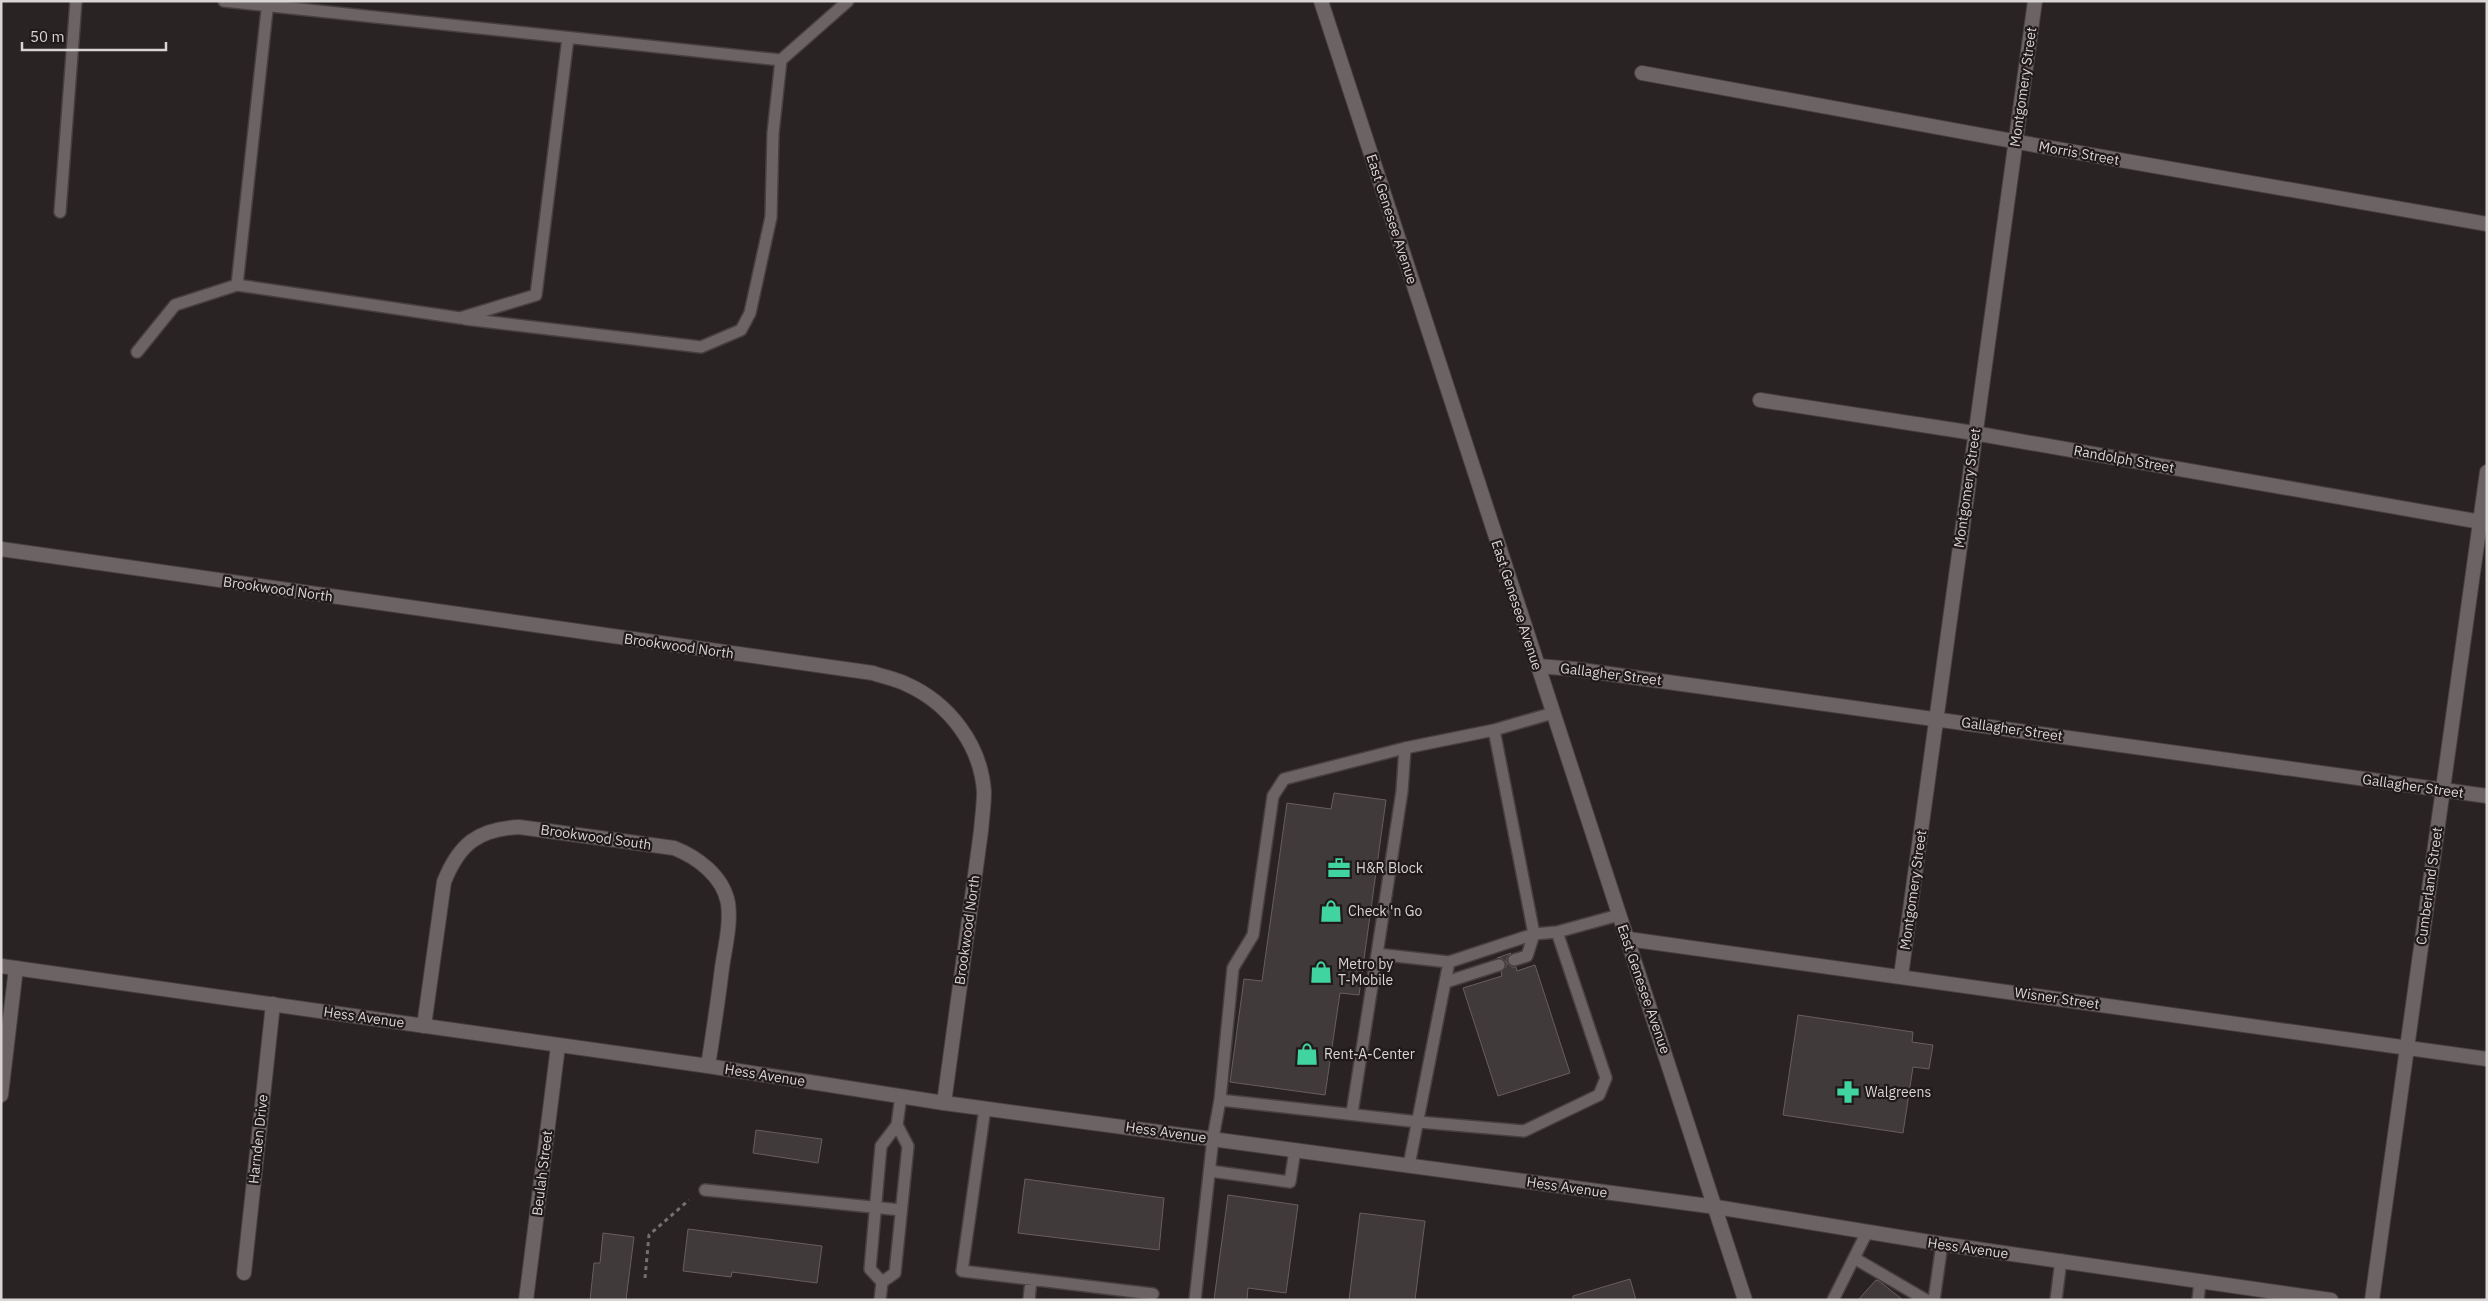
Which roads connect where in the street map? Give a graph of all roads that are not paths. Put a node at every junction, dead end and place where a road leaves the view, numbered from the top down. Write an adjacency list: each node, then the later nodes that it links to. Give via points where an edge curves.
1 (76, 1): 11 (lane)
2 (224, 1): 6 (lane)
3 (848, 1): 8 (lane)
4 (1321, 1): 21 (street, East Genesee Avenue)
5 (2035, 1): 10 (street, Montgomery Street)
6 (268, 3): 7 (lane); 13 (lane)
7 (568, 38): 8 (lane); 14 (lane, via 536,295)
8 (781, 60): 14 (lane, via 773,132 771,217 750,313 741,330 701,347)
9 (1642, 73): 10 (street, Morris Street)
10 (2016, 142): 12 (street, Morris Street); 17 (street, Montgomery Street)
11 (60, 212)
12 (2487, 224)
13 (237, 285): 14 (lane); 15 (lane, via 175,305)
14 (460, 318)
15 (137, 352)
16 (1760, 400): 17 (street, Randolph Street)
17 (1974, 433): 19 (street, Randolph Street); 23 (street, Montgomery Street)
18 (2487, 472): 19 (street, Cumberland Street)
19 (2483, 523): 26 (street, Cumberland Street)
20 (1, 549): 49 (street, Brookwood North, via 873,673 907,684 939,704 962,729 978,761 984,792)
21 (1537, 666): 22 (street, East Genesee Avenue); 23 (street, Gallagher Street)
22 (1553, 713): 24 (lane); 28 (street, East Genesee Avenue)
23 (1936, 719): 26 (street, Gallagher Street); 38 (street, Montgomery Street)
24 (1494, 730): 25 (lane); 30 (lane)
25 (1405, 748): 32 (lane, via 1402,791); 48 (lane, via 1284,779 1273,796 1253,935 1233,968)
26 (2442, 790): 27 (street, Gallagher Street); 43 (street, Cumberland Street)
27 (2487, 796)
28 (1619, 916): 29 (lane); 31 (street, East Genesee Avenue)
29 (1557, 932): 30 (lane); 52 (lane, via 1606,1078 1599,1095 1524,1131)
30 (1534, 934): 33 (lane, via 1527,956); 34 (lane)
31 (1628, 939): 38 (street, Wisner Street); 59 (street, East Genesee Avenue)
32 (1377, 954): 34 (lane); 51 (lane)
33 (1514, 960)
34 (1449, 962): 39 (lane)
35 (1499, 965): 39 (lane)
36 (1, 966): 37 (street, Hess Avenue)
37 (16, 968): 40 (street, Hess Avenue); 46 (street)
38 (1901, 976): 43 (street, Wisner Street)
39 (1446, 982): 52 (lane)
40 (273, 1004): 41 (street, Hess Avenue); 66 (street, Harnden Drive)
41 (424, 1026): 42 (street, Hess Avenue); 45 (street, Brookwood South, via 444,882 463,846 488,832 519,827 664,846 688,854 703,864 718,881 728,902 728,926)
42 (558, 1046): 45 (street, Hess Avenue); 71 (street, Beulah Street)
43 (2407, 1047): 44 (street, Wisner Street); 82 (street, Cumberland Street)
44 (2487, 1059)
45 (708, 1066): 47 (street, Hess Avenue)
46 (1, 1095)
47 (901, 1096): 49 (street, Hess Avenue); 53 (lane)
48 (1220, 1100): 51 (lane); 54 (lane)
49 (944, 1103): 50 (street, Hess Avenue)
50 (984, 1108): 54 (street, Hess Avenue); 67 (lane, via 962,1270)
51 (1352, 1113): 52 (lane)
52 (1419, 1122): 56 (lane)
53 (898, 1125): 60 (lane, via 881,1146); 61 (lane, via 908,1146)
54 (1213, 1138): 55 (street, Hess Avenue); 57 (lane)
55 (1295, 1150): 56 (street, Hess Avenue); 57 (lane, via 1290,1182)
56 (1409, 1165): 59 (street, Hess Avenue)
57 (1210, 1171): 74 (lane)
58 (705, 1190): 60 (lane)
59 (1716, 1207): 62 (street, Hess Avenue); 75 (street, East Genesee Avenue)
60 (876, 1208): 61 (lane); 68 (lane, via 870,1270)
61 (901, 1210): 68 (lane, via 894,1273)
62 (1867, 1232): 63 (street, Hess Avenue); 64 (lane)
63 (1942, 1244): 65 (street, Hess Avenue); 78 (lane)
64 (1854, 1258): 76 (lane); 77 (lane)
65 (2061, 1260): 69 (street, Hess Avenue); 79 (lane)
66 (244, 1273)
67 (1031, 1280): 70 (lane); 73 (lane)
68 (882, 1282): 72 (lane)
69 (2200, 1282): 80 (lane); 81 (street, Hess Avenue)
70 (1153, 1294)
71 (526, 1300)
72 (880, 1300)
73 (1029, 1300)
74 (1194, 1300)
75 (1745, 1300)
76 (1833, 1300)
77 (1926, 1300)
78 (1934, 1300)
79 (2056, 1300)
80 (2198, 1300)
81 (2331, 1300)
82 (2372, 1300)

